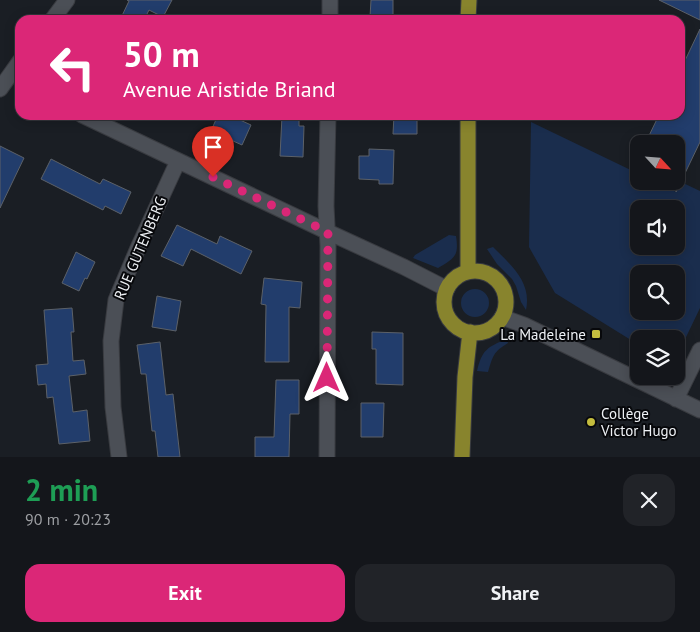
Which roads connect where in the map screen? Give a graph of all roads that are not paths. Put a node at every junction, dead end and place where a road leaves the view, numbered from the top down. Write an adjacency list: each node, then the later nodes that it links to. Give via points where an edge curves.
1 (67, 0): 4 (street)
2 (330, 0): 5 (street)
3 (468, 0): 6 (main road)
4 (56, 15)
5 (330, 15)
6 (468, 15)
7 (15, 69): 8 (street)
8 (7, 82)
9 (93, 120): 12 (street)
10 (328, 120): 13 (street)
11 (468, 120): 14 (main road)
12 (178, 160): 13 (street); 21 (street, RUE GUTENBERG, via 116,300 111,341)
13 (328, 232): 15 (street); 22 (street)
14 (468, 272): 15 (main road, via 459,275); 16 (main road, via 478,271 496,279 505,297)
15 (447, 289): 17 (main road, via 444,307 448,316 461,330)
16 (502, 317): 17 (main road, via 492,328); 19 (street)
17 (470, 332): 23 (main road)
18 (700, 350): 19 (street)
19 (676, 399): 20 (street)
20 (700, 410)
21 (118, 457)
22 (327, 457)
23 (462, 457)

